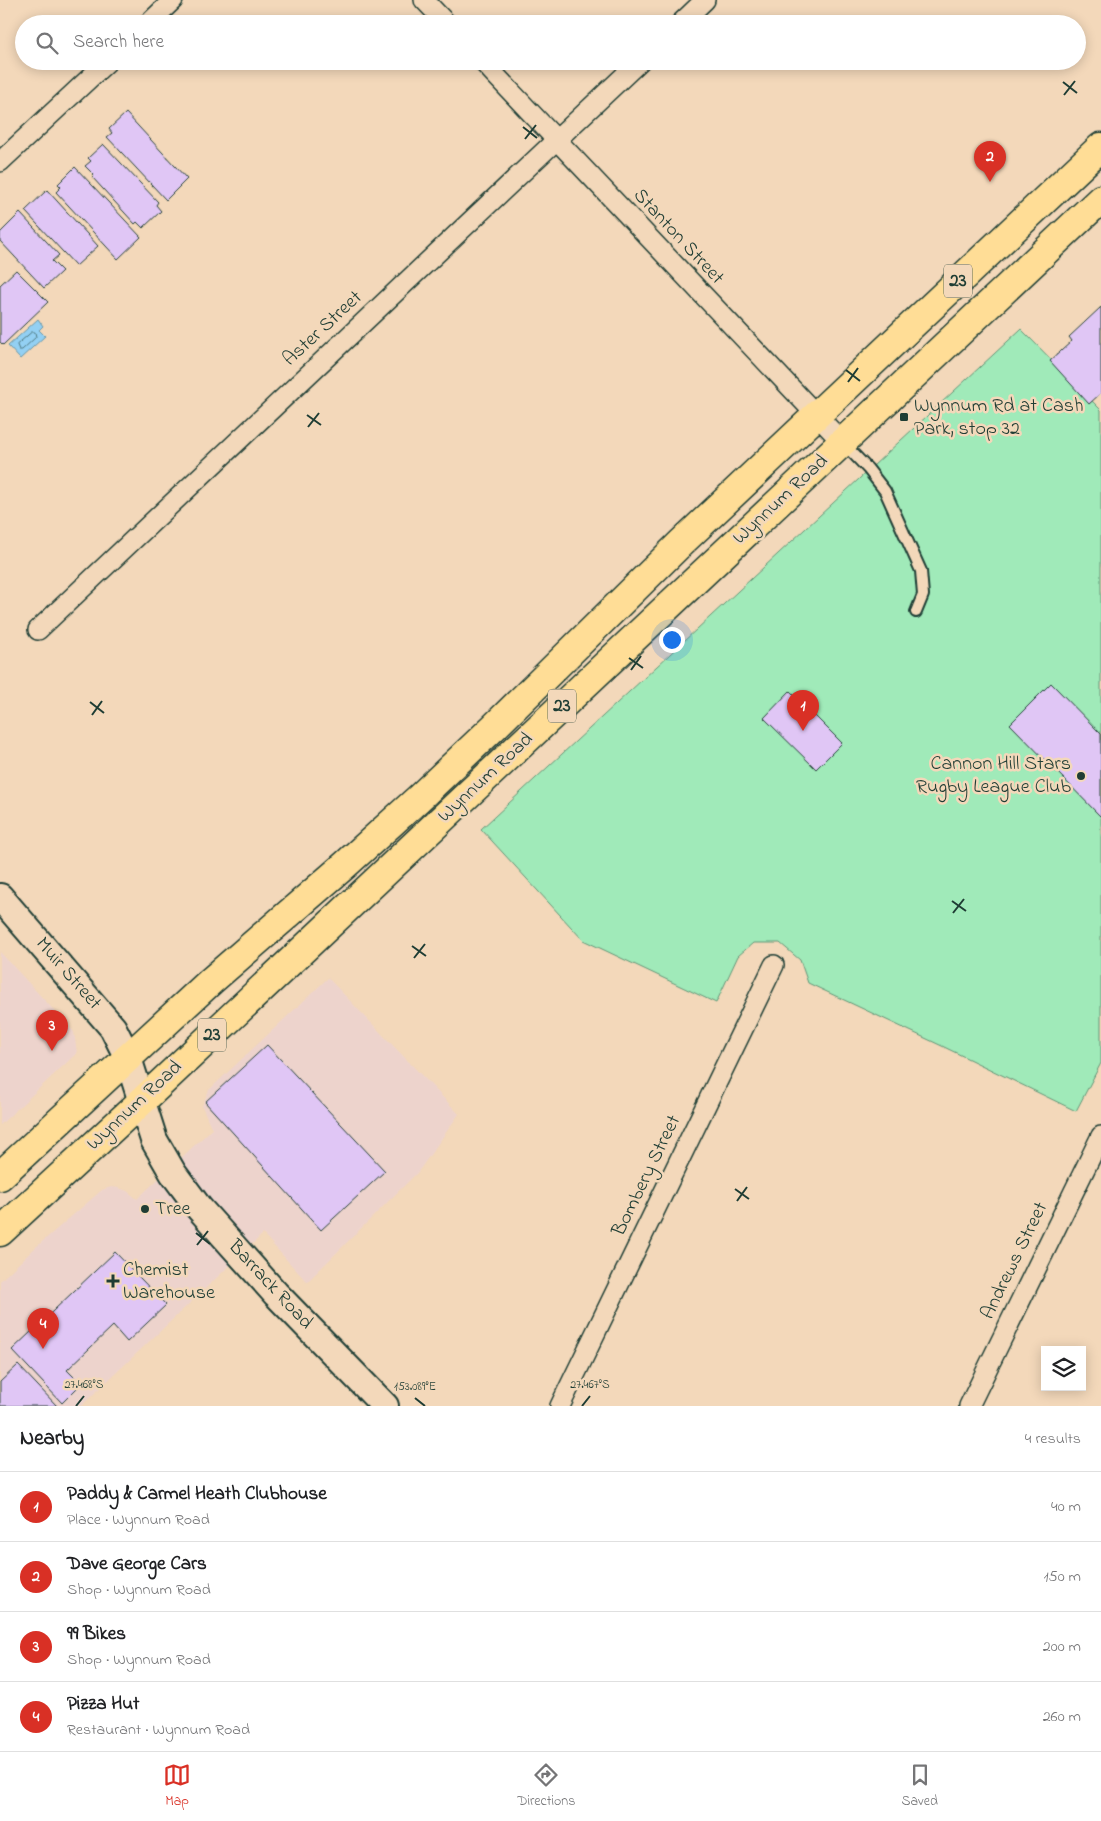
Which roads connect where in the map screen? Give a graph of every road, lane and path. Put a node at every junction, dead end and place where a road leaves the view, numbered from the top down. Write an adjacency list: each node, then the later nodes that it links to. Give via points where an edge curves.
1 (173, 0): 4 (street)
2 (424, 0): 5 (street)
3 (705, 0): 6 (street)
4 (157, 15)
5 (438, 15)
6 (689, 15)
7 (98, 70): 12 (street)
8 (490, 70): 10 (street, Stanton Street)
9 (630, 70): 10 (street, Aster Street)
10 (556, 140): 14 (street, Stanton Street); 17 (street, Aster Street)
11 (1101, 147): 14 (main road, Wynnum Road / 23)
12 (0, 162)
13 (1101, 199): 15 (main road, Wynnum Road / 23)
14 (816, 416): 15 (street, Stanton Street); 20 (main road, Wynnum Road / 23, via 418,798)
15 (842, 442): 16 (lane, via 884,491 902,527 921,571 923,595); 21 (main road, Wynnum Road / 23)
16 (916, 612)
17 (38, 630)
18 (0, 897): 20 (street, Muir Street, via 105,1017)
19 (774, 965): 26 (street, Bombery Street)
20 (128, 1058): 21 (street, Muir Street); 23 (main road, Wynnum Road / 23)
21 (141, 1102): 24 (main road, Wynnum Road / 23); 25 (street, Barrack Road, via 154,1140 199,1208 276,1294)
22 (1101, 1136): 27 (street, Andrews Street)
23 (0, 1176)
24 (0, 1232)
25 (385, 1406)
26 (560, 1406)
27 (969, 1406)

